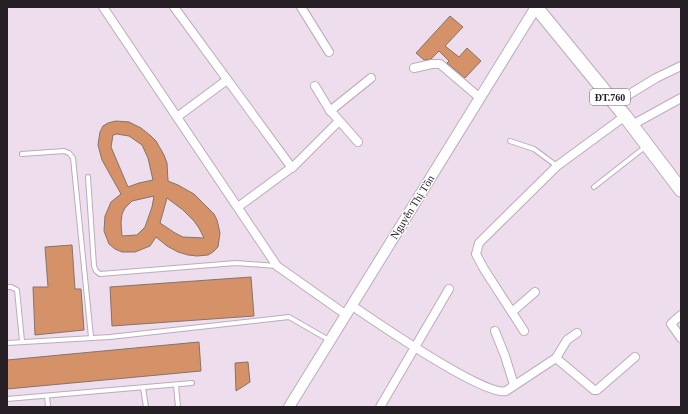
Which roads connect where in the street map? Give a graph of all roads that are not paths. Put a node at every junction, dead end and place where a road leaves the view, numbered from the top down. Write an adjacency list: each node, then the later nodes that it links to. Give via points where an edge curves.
1 (103, 7): 15 (street)
2 (174, 7): 9 (street)
3 (301, 7): 5 (street)
4 (536, 7): 11 (street, Nguyễn Thị Tồn); 13 (main road, ĐT.760)
5 (329, 52)
6 (681, 66): 13 (street)
7 (414, 68): 11 (street, via 440,64)
8 (371, 78): 14 (street)
9 (227, 80): 15 (street); 23 (street)
10 (315, 86): 14 (street)
11 (480, 98): 32 (street, Nguyễn Thị Tồn)
12 (681, 98): 17 (street)
13 (615, 103): 17 (main road, ĐT.760)
14 (330, 111): 16 (street)
15 (177, 117): 27 (street)
16 (339, 121): 19 (street); 23 (street)
17 (628, 121): 20 (main road, ĐT.760); 22 (street)
18 (510, 141): 22 (lane, via 534,149)
19 (358, 142)
20 (647, 145): 25 (main road, ĐT.760); 26 (lane)
21 (22, 154): 39 (lane, via 64,151 73,158)
22 (557, 166): 33 (street, via 479,243 476,254)
23 (292, 168): 27 (street)
24 (88, 177): 28 (lane, via 94,266 100,274 236,263)
25 (679, 182)
26 (594, 187)
27 (238, 207): 28 (street)
28 (277, 266): 34 (street)
29 (7, 287): 41 (lane, via 17,290)
30 (449, 289): 44 (street)
31 (535, 292): 33 (street)
32 (351, 305): 34 (street, Nguyễn Thị Tồn); 44 (street)
33 (512, 312): 37 (street)
34 (345, 314): 42 (street, Nguyễn Thị Tồn)
35 (681, 315): 40 (street, via 671,324)
36 (495, 331): 49 (street)
37 (524, 331)
38 (577, 333): 46 (street, via 566,340)
39 (91, 338): 41 (lane); 42 (lane, via 289,317)
40 (681, 338)
41 (22, 341): 43 (lane)
42 (329, 341): 56 (street, Nguyễn Thị Tồn)
43 (7, 343)
44 (415, 348): 49 (street, via 498,392 506,391); 57 (street)
45 (635, 357): 46 (street, via 596,390)
46 (556, 358): 49 (street)
47 (192, 383): 48 (lane)
48 (176, 385): 50 (lane); 55 (lane)
49 (514, 385)
50 (143, 388): 51 (lane); 54 (lane)
51 (47, 396): 52 (lane); 53 (lane)
52 (7, 399)
53 (48, 407)
54 (146, 407)
55 (178, 407)
56 (289, 407)
57 (380, 407)

